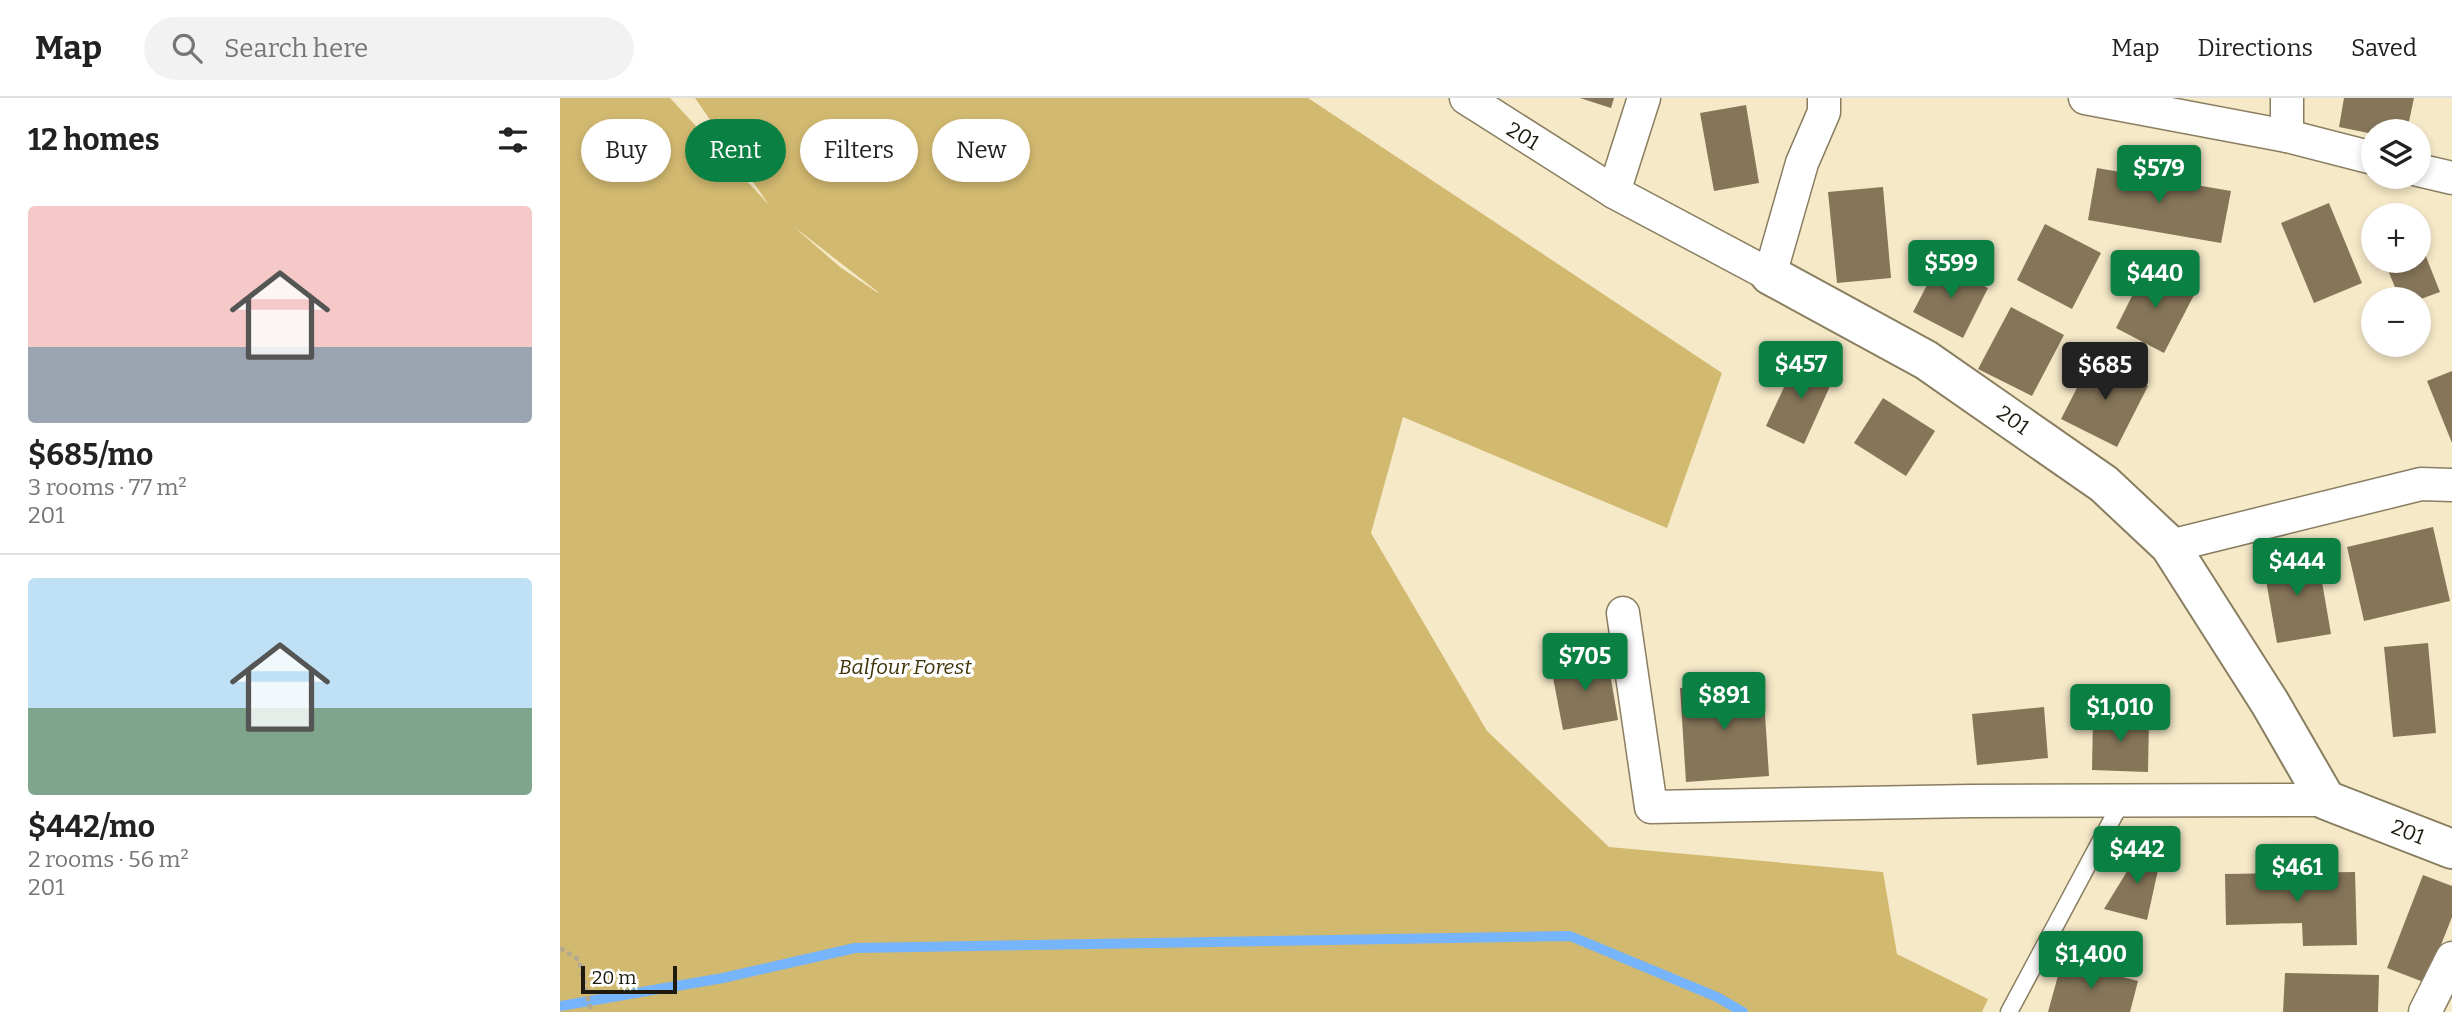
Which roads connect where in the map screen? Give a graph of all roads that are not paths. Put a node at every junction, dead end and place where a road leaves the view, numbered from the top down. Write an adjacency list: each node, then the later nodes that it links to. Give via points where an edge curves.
1 (1644, 98): 10 (street)
2 (2085, 98): 6 (street)
3 (2287, 98): 6 (street)
4 (1478, 102): 10 (street, 201)
5 (1830, 103): 11 (street, via 1801,163)
6 (2287, 136): 7 (street)
7 (2361, 155)
8 (2431, 173): 9 (street)
9 (2452, 178)
10 (1614, 192): 11 (street, 201)
11 (1770, 275): 13 (street, 201, via 1926,360 2105,484)
12 (2452, 485): 13 (street, via 2421,484)
13 (2170, 546): 16 (street, 201)
14 (1623, 613): 15 (street, via 1651,807)
15 (2123, 799): 16 (street); 19 (lane)
16 (2326, 800): 17 (street, 201)
17 (2452, 849)
18 (2452, 958): 20 (street)
19 (2009, 1012)
20 (2425, 1012)

